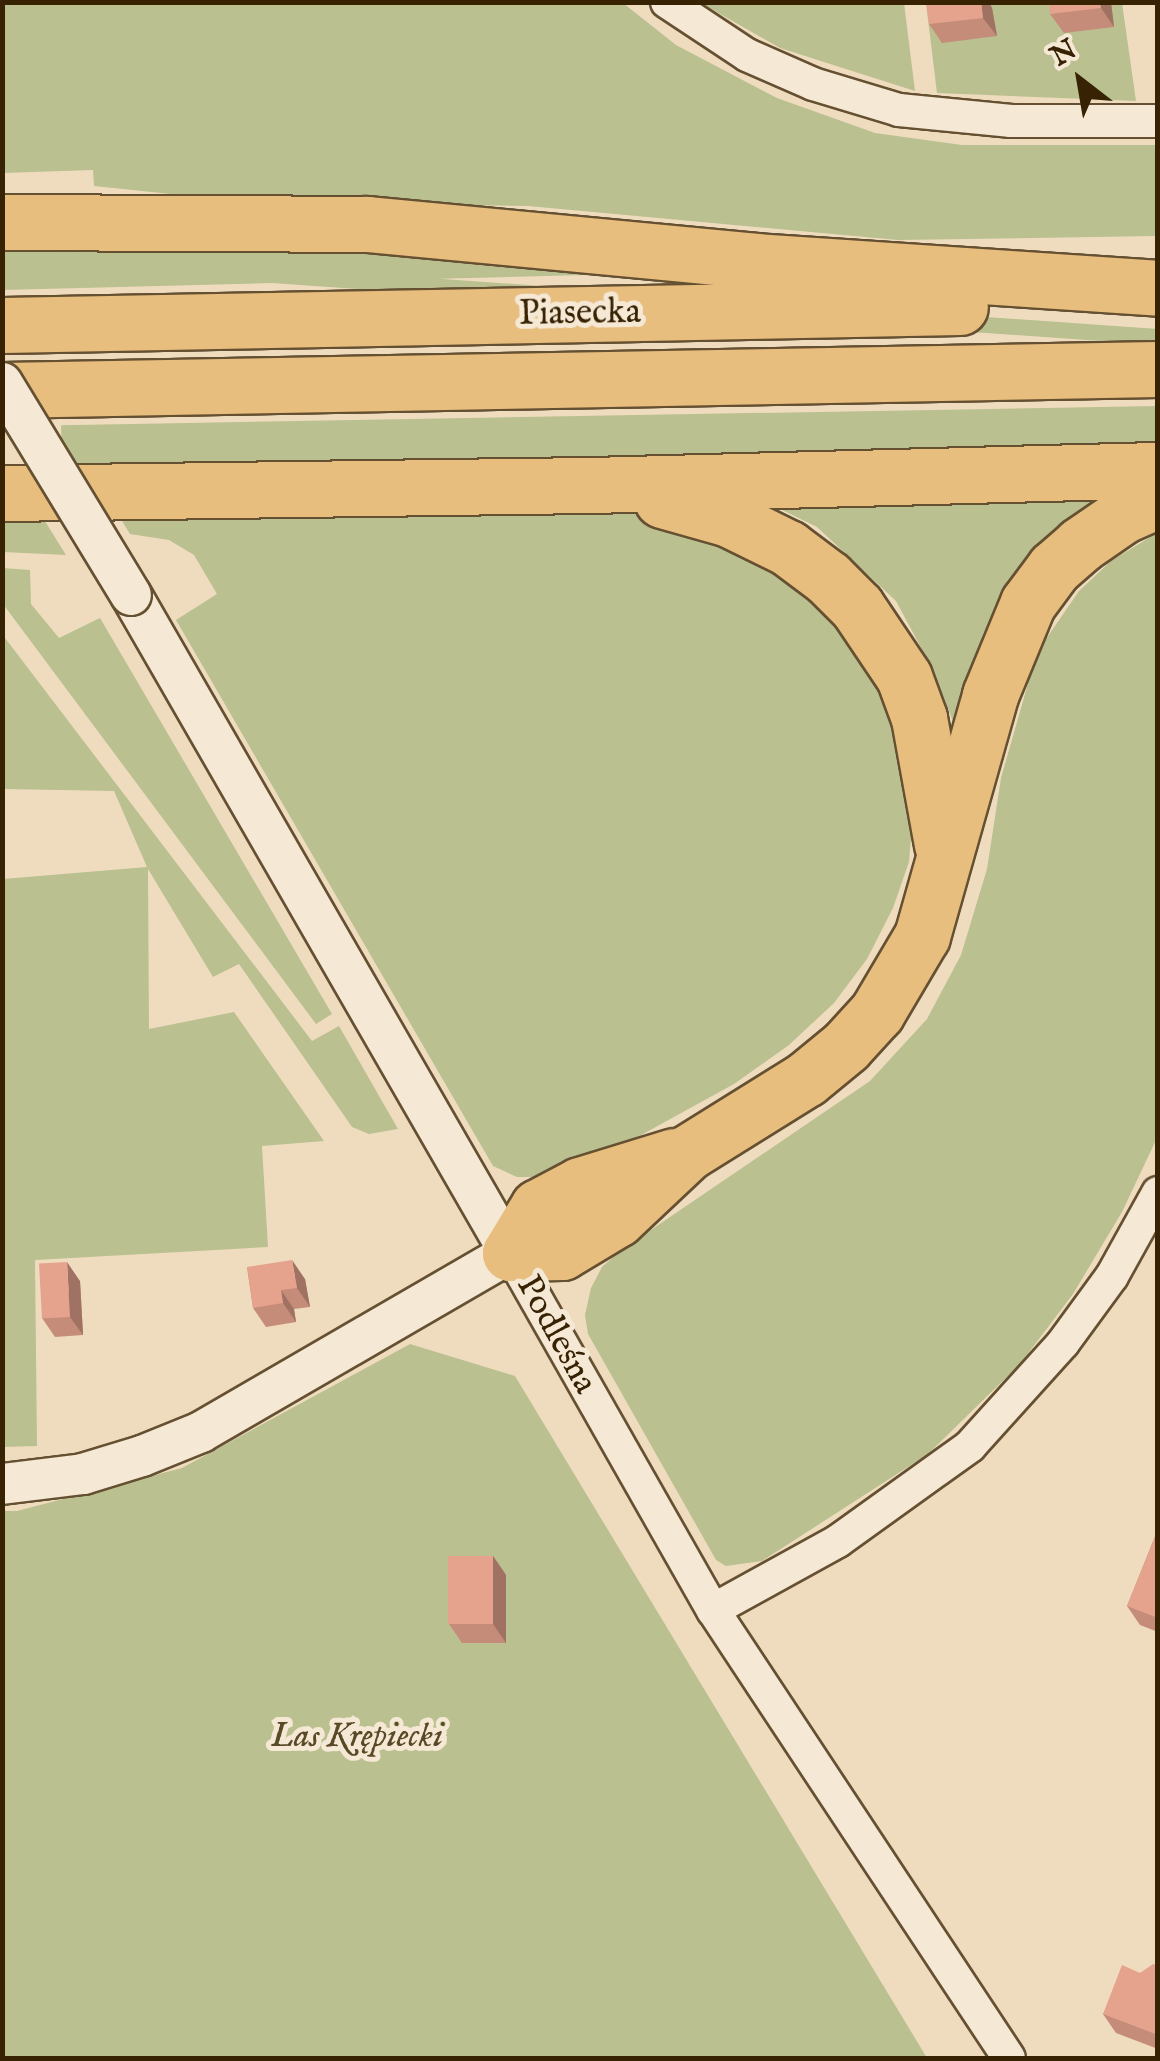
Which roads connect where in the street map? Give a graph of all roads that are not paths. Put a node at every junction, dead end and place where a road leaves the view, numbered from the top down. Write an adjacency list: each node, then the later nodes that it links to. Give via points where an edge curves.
1 (667, 2): 2 (street, via 747,56 899,110 1011,121)
2 (1158, 121)
3 (2, 222): 4 (highway, via 368,224 755,261)
4 (1158, 288)
5 (1158, 303): 6 (highway, Piasecka)
6 (2, 325)
7 (1158, 369): 9 (highway, Piasecka)
8 (2, 383): 16 (street, Podleśna, bridge)
9 (2, 390)
10 (1158, 470): 11 (highway)
11 (591, 485): 12 (highway); 14 (highway, via 729,519 788,548 856,607 904,677 919,718)
12 (2, 493)
13 (1158, 500): 14 (highway, via 1080,545 1028,603 990,694)
14 (944, 858): 16 (highway, via 922,936 877,1012 846,1046 806,1079 686,1153 617,1219 562,1252)
15 (1158, 1193): 18 (street, via 1112,1276 1063,1344 970,1446 838,1541)
16 (510, 1252): 17 (street, via 201,1432 83,1474); 18 (street, Podleśna)
17 (2, 1484)
18 (713, 1610): 19 (street, Podleśna)
19 (1009, 2058)

